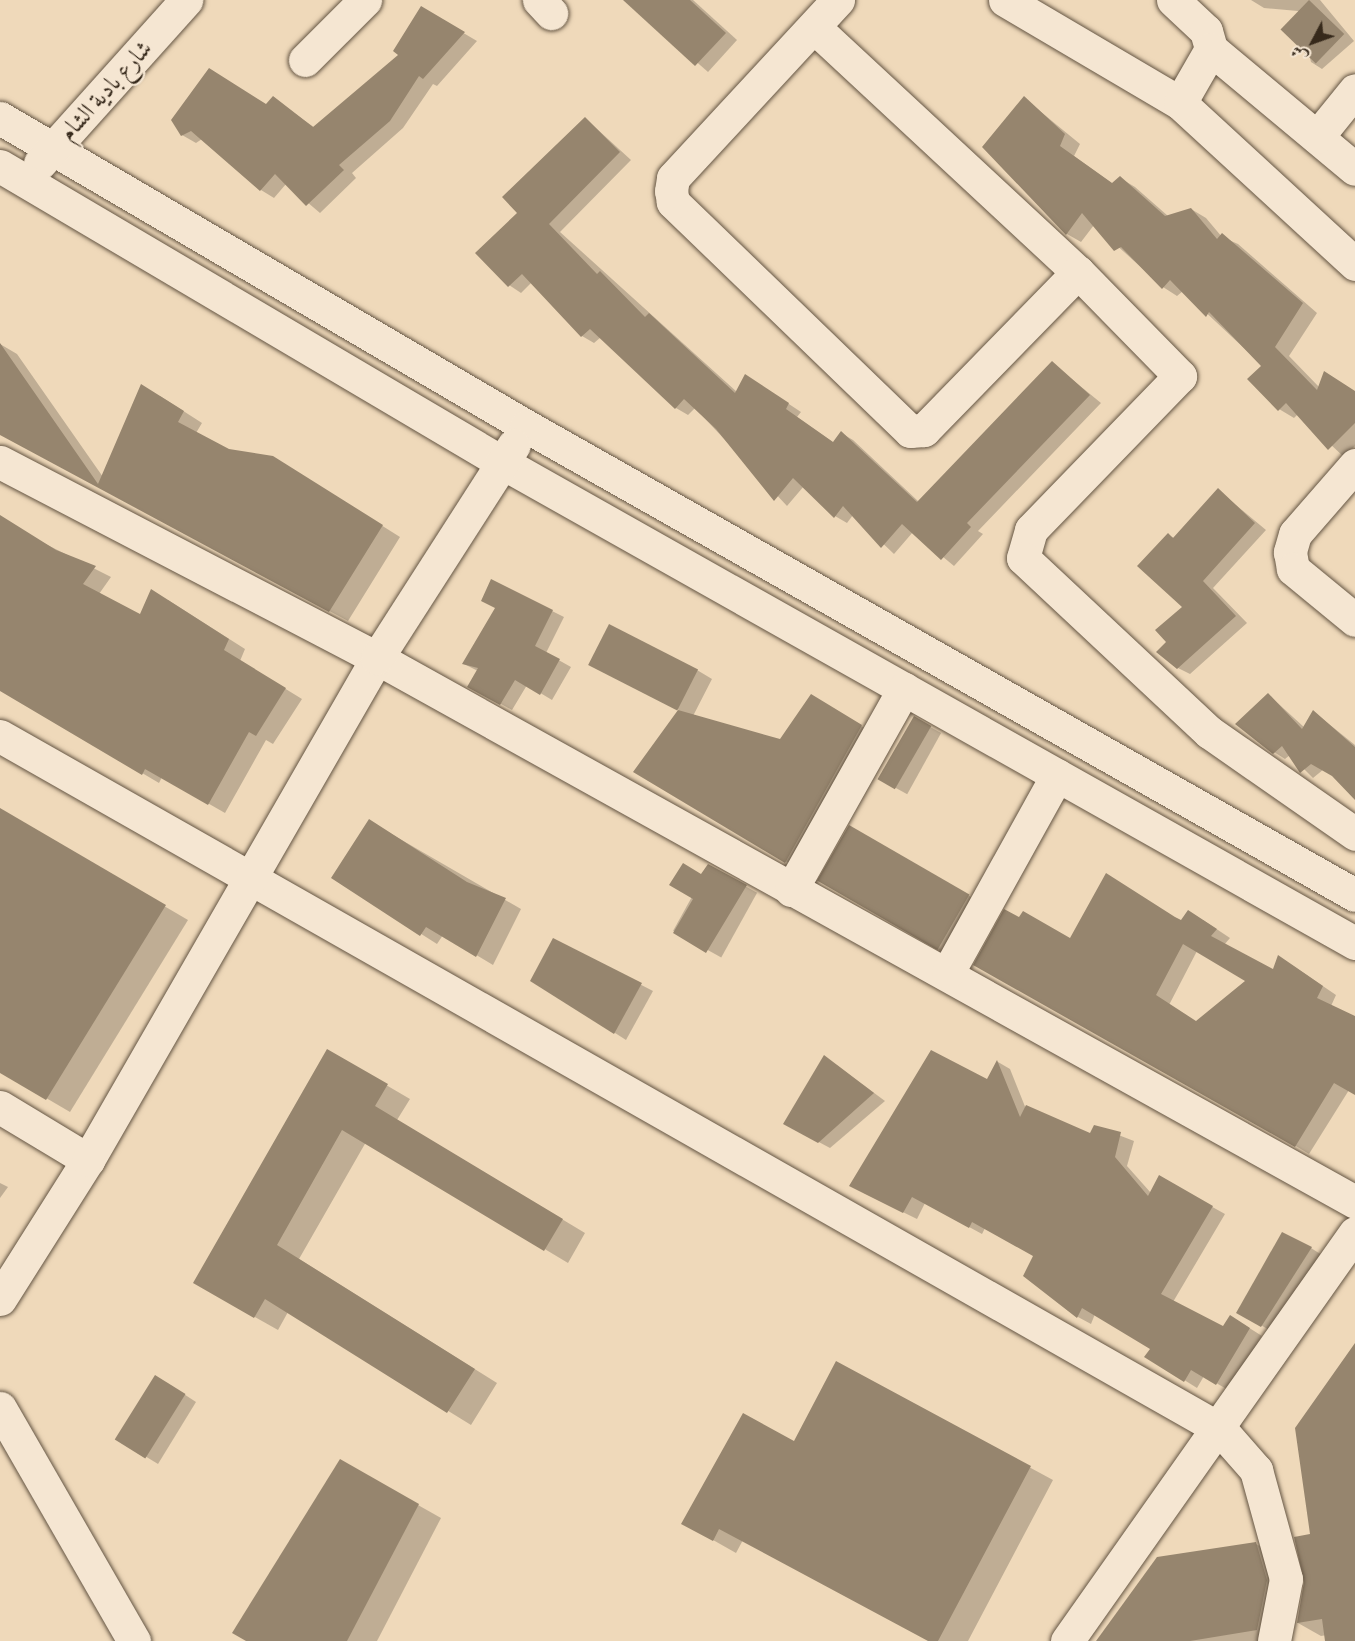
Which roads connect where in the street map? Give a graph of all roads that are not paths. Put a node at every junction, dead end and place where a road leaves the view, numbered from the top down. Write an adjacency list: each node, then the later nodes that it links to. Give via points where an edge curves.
1 (186, 0): 13 (street, شارع بادية الشام)
2 (365, 0): 8 (street)
3 (838, 0): 6 (street)
4 (1005, 0): 10 (street)
5 (1173, 0): 7 (street, via 1206,30)
6 (815, 28): 17 (street); 17 (street, via 673,178 673,202 910,431 939,421)
7 (1211, 49): 10 (street); 12 (street)
8 (305, 60)
9 (1355, 90): 12 (street)
10 (1180, 103): 16 (street)
11 (0, 118): 13 (street)
12 (1317, 137): 14 (street)
13 (53, 148): 15 (street, شارع بادية الشام); 18 (street)
14 (1355, 169)
15 (13, 173): 20 (street)
16 (1355, 264)
17 (1078, 272): 27 (street, via 1180,376 1031,530 1023,558 1209,732)
18 (526, 426): 20 (street); 30 (street)
19 (0, 462): 23 (street)
20 (502, 463): 23 (street); 24 (street)
21 (1355, 465): 22 (street, via 1295,534 1290,552 1293,569)
22 (1355, 620)
23 (377, 658): 28 (street); 29 (street)
24 (904, 689): 26 (street); 29 (street)
25 (0, 736): 28 (street)
26 (1057, 775): 31 (street); 32 (street)
27 (1355, 834)
28 (254, 879): 34 (street); 39 (street)
29 (791, 890): 32 (street)
30 (1355, 895)
31 (1355, 943)
32 (948, 972): 35 (street)
33 (0, 1107): 34 (street)
34 (88, 1160): 37 (street)
35 (1355, 1202)
36 (1355, 1233): 39 (street)
37 (0, 1299)
38 (0, 1408): 40 (street)
39 (1220, 1429): 41 (street); 42 (street, via 1256,1470 1286,1579)
40 (134, 1641)
41 (1067, 1641)
42 (1274, 1641)

